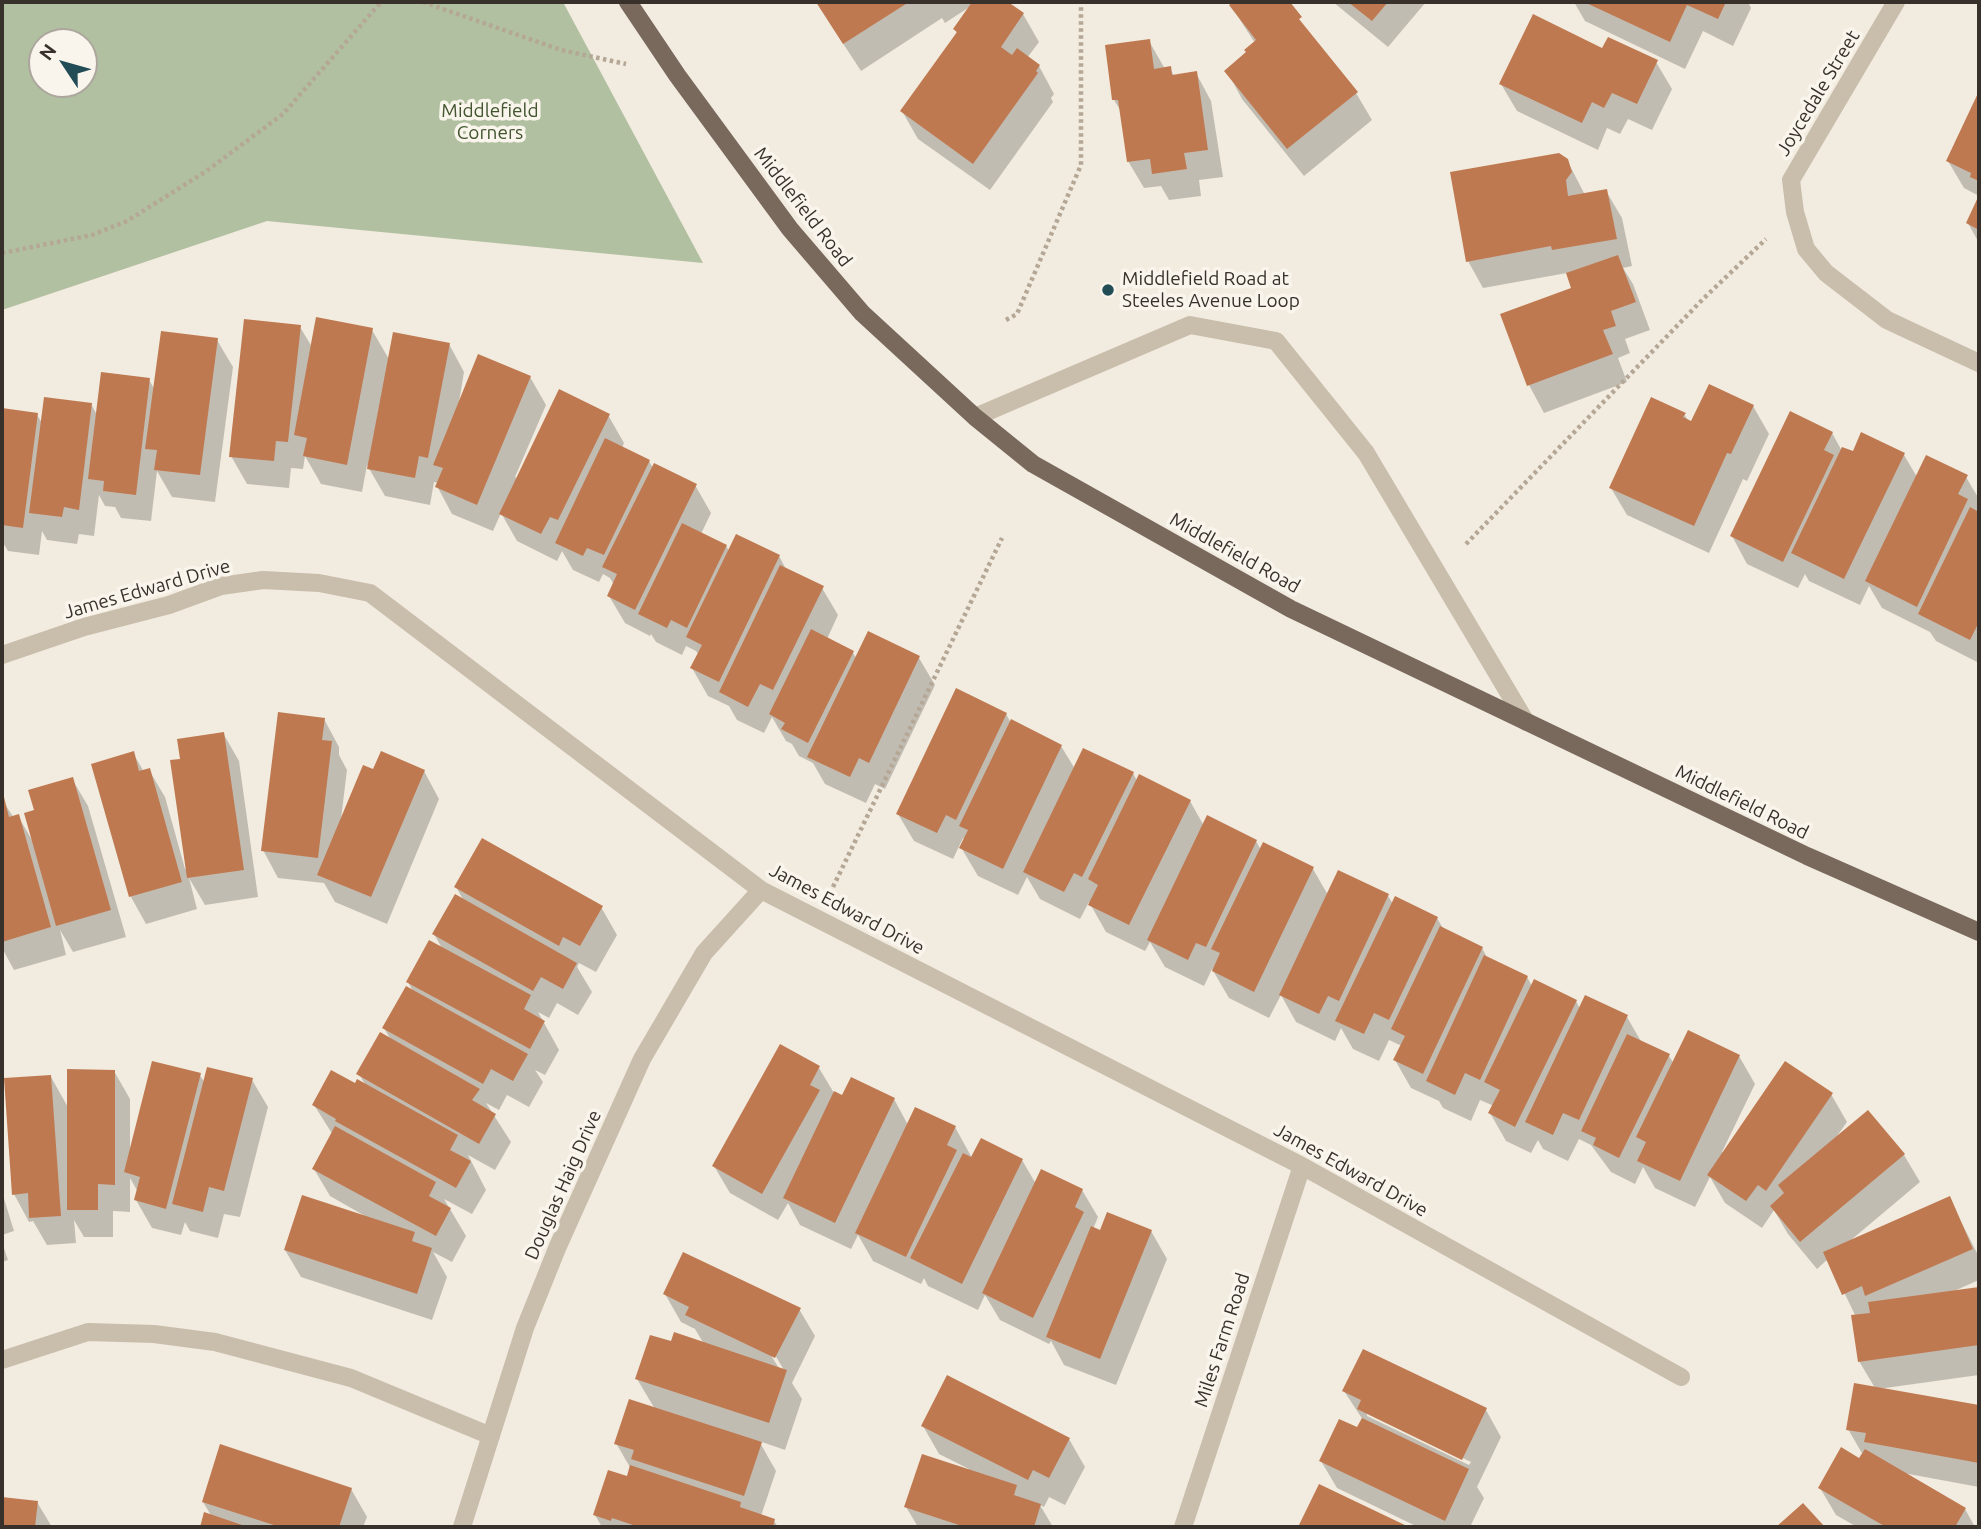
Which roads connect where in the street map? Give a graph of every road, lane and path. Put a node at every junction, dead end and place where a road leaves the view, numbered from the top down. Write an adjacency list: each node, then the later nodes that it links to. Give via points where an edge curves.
1 (381, 2): 8 (path, via 283,114 205,172 127,221 92,235)
2 (423, 2): 6 (path, via 561,50)
3 (628, 2): 6 (main road, Middlefield Road)
4 (1080, 2): 9 (path, via 1081,165 1017,314)
5 (1896, 2): 7 (street, Joycedale Street, via 1791,180)
6 (677, 75): 11 (main road, Middlefield Road, via 790,229 862,313)
7 (1795, 212): 10 (street, Joycedale Street, via 1806,249 1826,273 1887,320); 13 (path, via 1704,298)
8 (2, 253)
9 (1006, 320)
10 (1979, 363)
11 (975, 417): 15 (main road, Middlefield Road, via 1033,464 1280,603); 15 (street, via 1190,325 1276,341 1366,453)
12 (1002, 538): 17 (path)
13 (1466, 544)
14 (2, 655): 16 (street, James Edward Drive, via 221,586 263,580 319,583 370,593)
15 (1526, 722): 18 (main road, Middlefield Road)
16 (761, 890): 17 (street, James Edward Drive); 22 (street, Douglas Haig Drive, via 704,953 642,1059 525,1328)
17 (818, 919): 19 (street, James Edward Drive)
18 (1979, 932)
19 (1302, 1166): 21 (street, James Edward Drive); 24 (street, Miles Farm Road)
20 (2, 1360): 22 (street, via 88,1332 215,1342 351,1378)
21 (1681, 1377)
22 (491, 1436): 23 (street, Douglas Haig Drive)
23 (462, 1527)
24 (1183, 1527)

